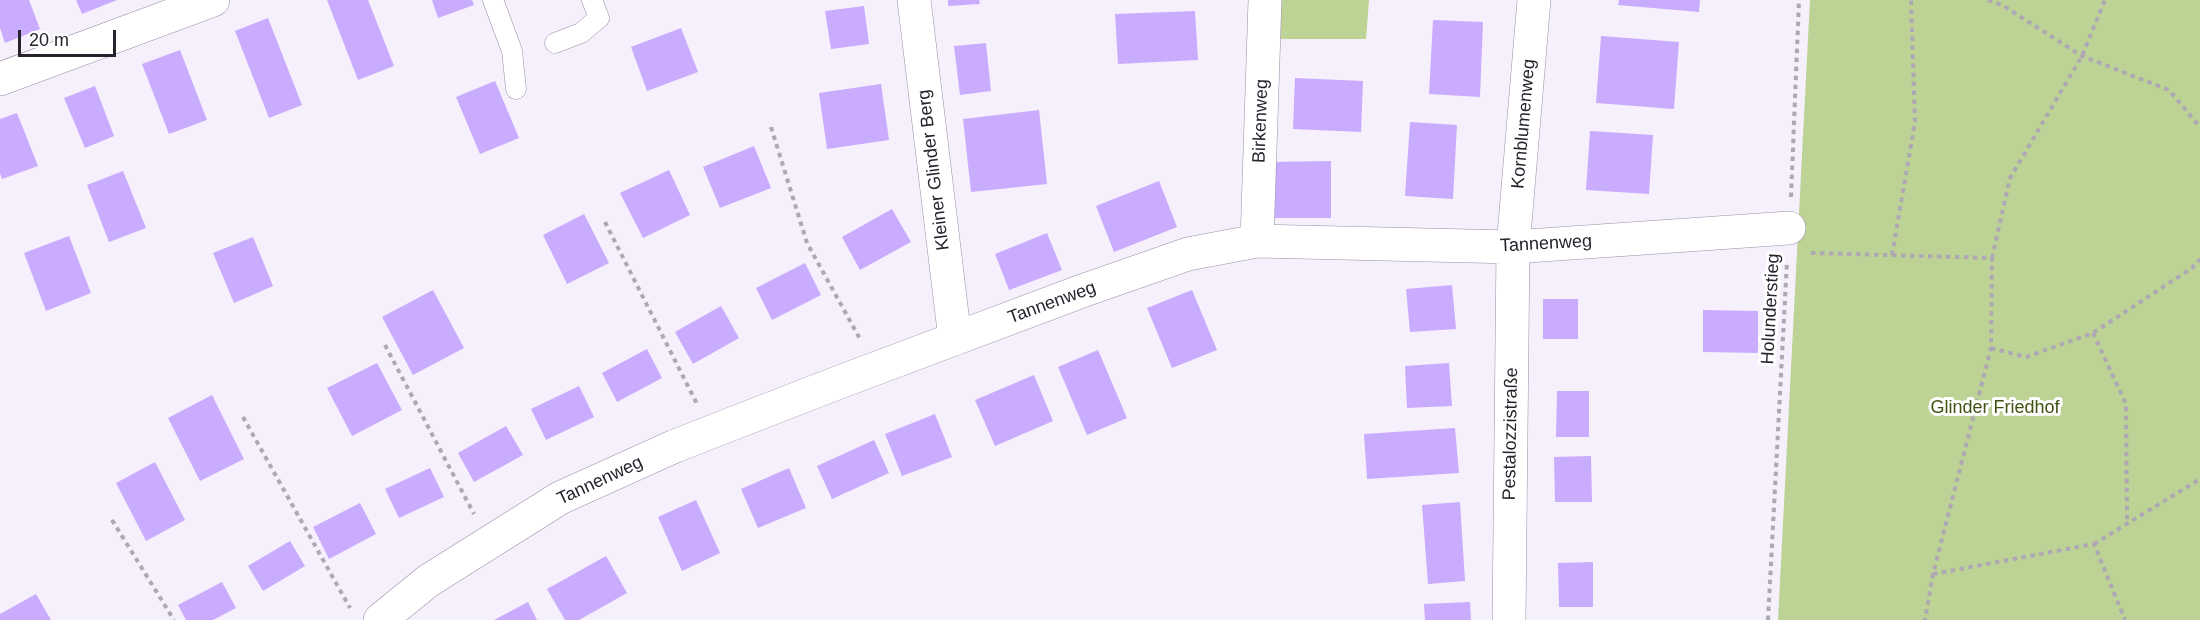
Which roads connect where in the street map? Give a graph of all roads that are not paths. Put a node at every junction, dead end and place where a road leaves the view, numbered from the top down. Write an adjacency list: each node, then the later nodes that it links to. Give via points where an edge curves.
1 (213, 0): 8 (street)
2 (493, 0): 9 (lane, via 512,51)
3 (592, 0): 7 (lane, via 598,18 581,33)
4 (914, 0): 13 (street, Kleiner Glinder Berg)
5 (1265, 0): 11 (street, Birkenweg)
6 (1534, 0): 12 (street, Kornblumenweg)
7 (555, 43)
8 (0, 79)
9 (516, 89)
10 (1789, 228): 12 (street, Tannenweg)
11 (1257, 241): 12 (street, Tannenweg); 13 (street, Tannenweg, via 1188,254)
12 (1513, 248): 15 (street, Pestalozzistraße)
13 (955, 339): 14 (street, Tannenweg, via 675,446 560,498 428,581)
14 (365, 615)
15 (1509, 620)

